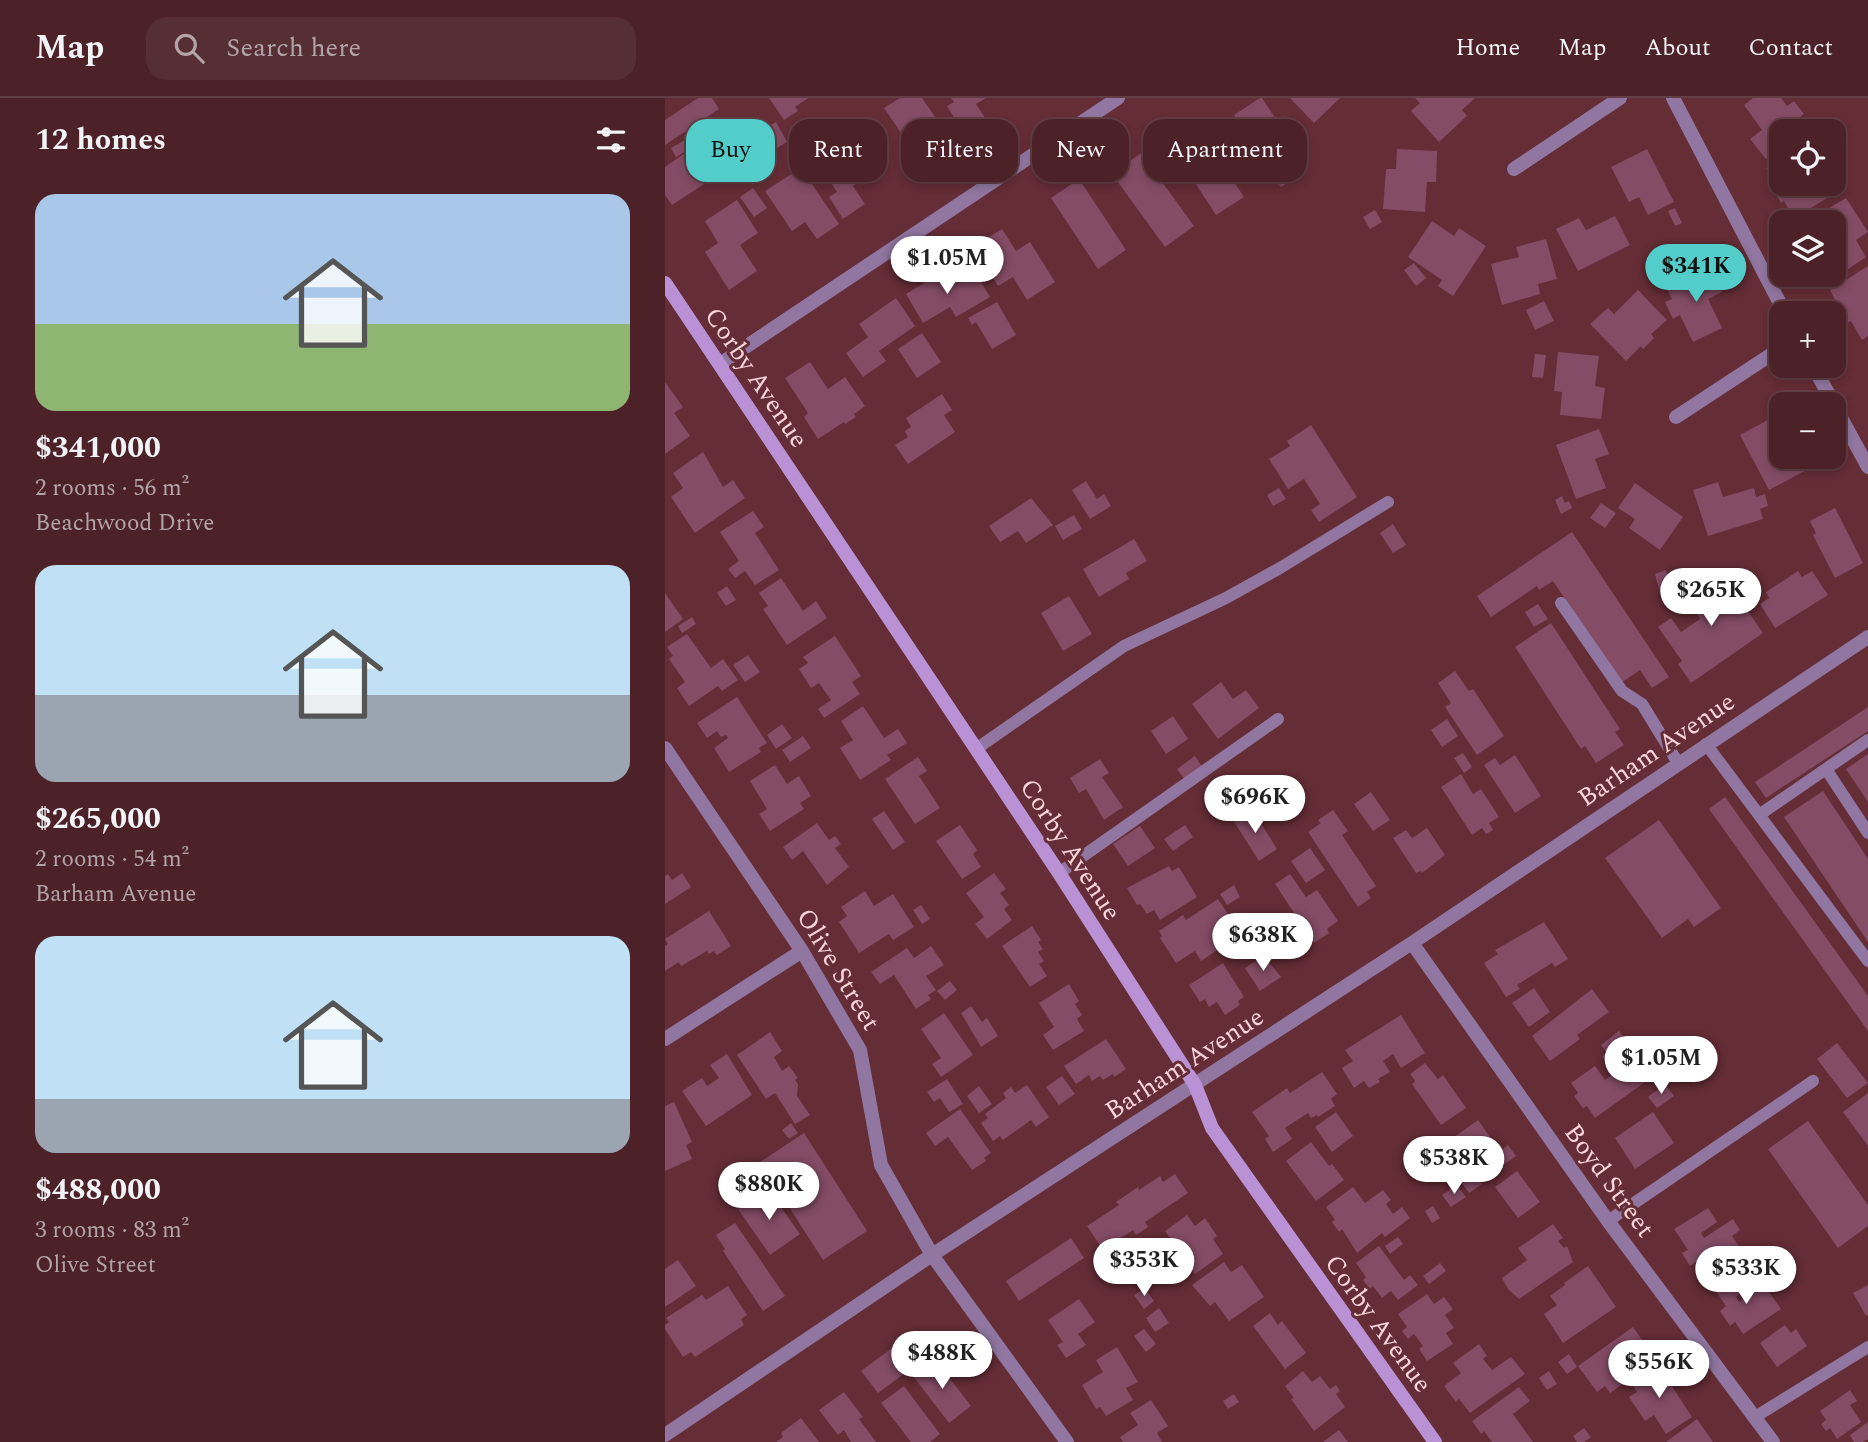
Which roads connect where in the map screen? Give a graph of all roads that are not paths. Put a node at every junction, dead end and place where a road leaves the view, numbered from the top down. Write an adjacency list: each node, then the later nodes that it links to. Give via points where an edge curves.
1 (1118, 98): 8 (street)
2 (1619, 98): 4 (street)
3 (1673, 98): 6 (street)
4 (1514, 169)
5 (665, 283): 8 (street, Corby Avenue)
6 (1779, 301)
7 (1769, 356): 9 (street)
8 (720, 364): 19 (street, Corby Avenue)
9 (1676, 417)
10 (1846, 426): 11 (street)
11 (1868, 467)
12 (1388, 502): 19 (lane, via 1226,598 1124,646)
13 (1561, 603): 20 (lane, via 1622,691 1642,704)
14 (1868, 636): 17 (street, Barham Avenue)
15 (1278, 719): 24 (lane)
16 (1868, 740): 21 (lane)
17 (1706, 744): 20 (street, Barham Avenue); 22 (lane)
18 (665, 748): 26 (street, Olive Street)
19 (976, 749): 24 (street, Corby Avenue)
20 (1678, 763): 25 (street, Barham Avenue)
21 (1826, 769): 22 (lane); 23 (lane)
22 (1759, 815): 27 (lane)
23 (1868, 833)
24 (1059, 873): 30 (street, Corby Avenue)
25 (1412, 943): 30 (street, Barham Avenue); 31 (street, Boyd Street)
26 (801, 951): 28 (street); 32 (street, Olive Street, via 860,1050 881,1165)
27 (1868, 961)
28 (665, 1039)
29 (1813, 1081): 31 (lane)
30 (1195, 1085): 32 (street, Barham Avenue); 37 (street, Corby Avenue, via 1212,1128)
31 (1608, 1221): 34 (street, Boyd Street)
32 (932, 1255): 35 (street, Barham Avenue); 36 (street, Olive Street)
33 (1868, 1347): 34 (lane)
34 (1755, 1417): 38 (street, Boyd Street)
35 (665, 1435)
36 (1067, 1442)
37 (1435, 1442)
38 (1773, 1442)

